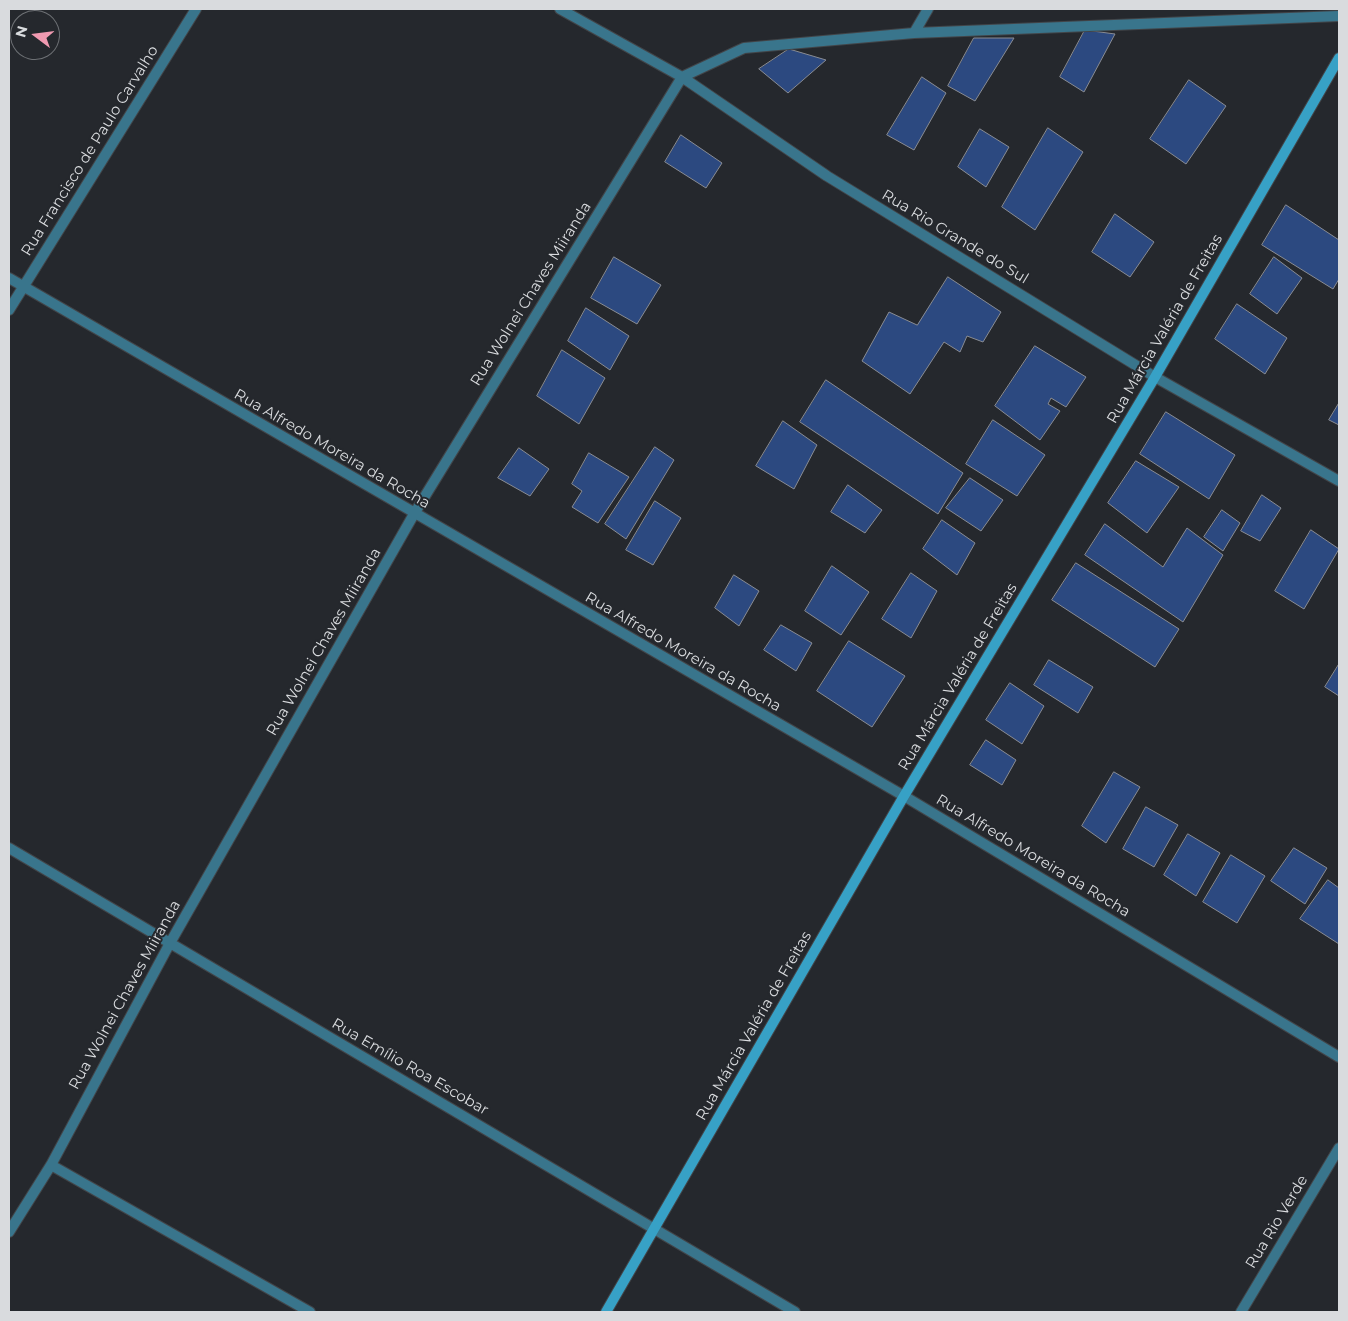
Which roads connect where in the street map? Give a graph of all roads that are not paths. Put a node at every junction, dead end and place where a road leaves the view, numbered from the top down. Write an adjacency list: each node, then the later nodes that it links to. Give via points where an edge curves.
1 (196, 9): 9 (street, Rua Francisco de Paulo Carvalho)
2 (560, 9): 7 (street, Rua Rio Grande do Sul)
3 (928, 9): 5 (street)
4 (1339, 16): 5 (street)
5 (914, 33): 7 (street, via 744,48)
6 (1339, 58): 11 (street, Rua Márcia Valéria de Freitas)
7 (682, 77): 11 (street, Rua Rio Grande do Sul, via 827,176); 13 (street, Rua Wolnei Chaves Miiranda)
8 (9, 278): 9 (street, Rua Alfredo Moreira da Rocha)
9 (23, 287): 10 (street, Rua Francisco de Paulo Carvalho); 13 (street, Rua Alfredo Moreira da Rocha)
10 (9, 310)
11 (1155, 377): 12 (street, Rua Rio Grande do Sul); 14 (street, Rua Márcia Valéria de Freitas)
12 (1339, 481)
13 (414, 514): 14 (street, Rua Alfredo Moreira da Rocha); 16 (street, Rua Wolnei Chaves Miiranda)
14 (904, 796): 17 (street, Rua Alfredo Moreira da Rocha); 20 (street, Rua Márcia Valéria de Freitas)
15 (9, 848): 16 (street, Rua Emílio Roa Escobar)
16 (170, 943): 19 (street, Rua Wolnei Chaves Miiranda); 20 (street, Rua Emílio Roa Escobar)
17 (1339, 1057)
18 (1339, 1148): 25 (street, Rua Rio Verde)
19 (50, 1165): 21 (street, Rua Wolnei Chaves Miiranda); 22 (street)
20 (655, 1228): 23 (street, Rua Márcia Valéria de Freitas); 24 (street, Rua Emílio Roa Escobar)
21 (9, 1232)
22 (310, 1312)
23 (606, 1312)
24 (795, 1312)
25 (1240, 1312)

